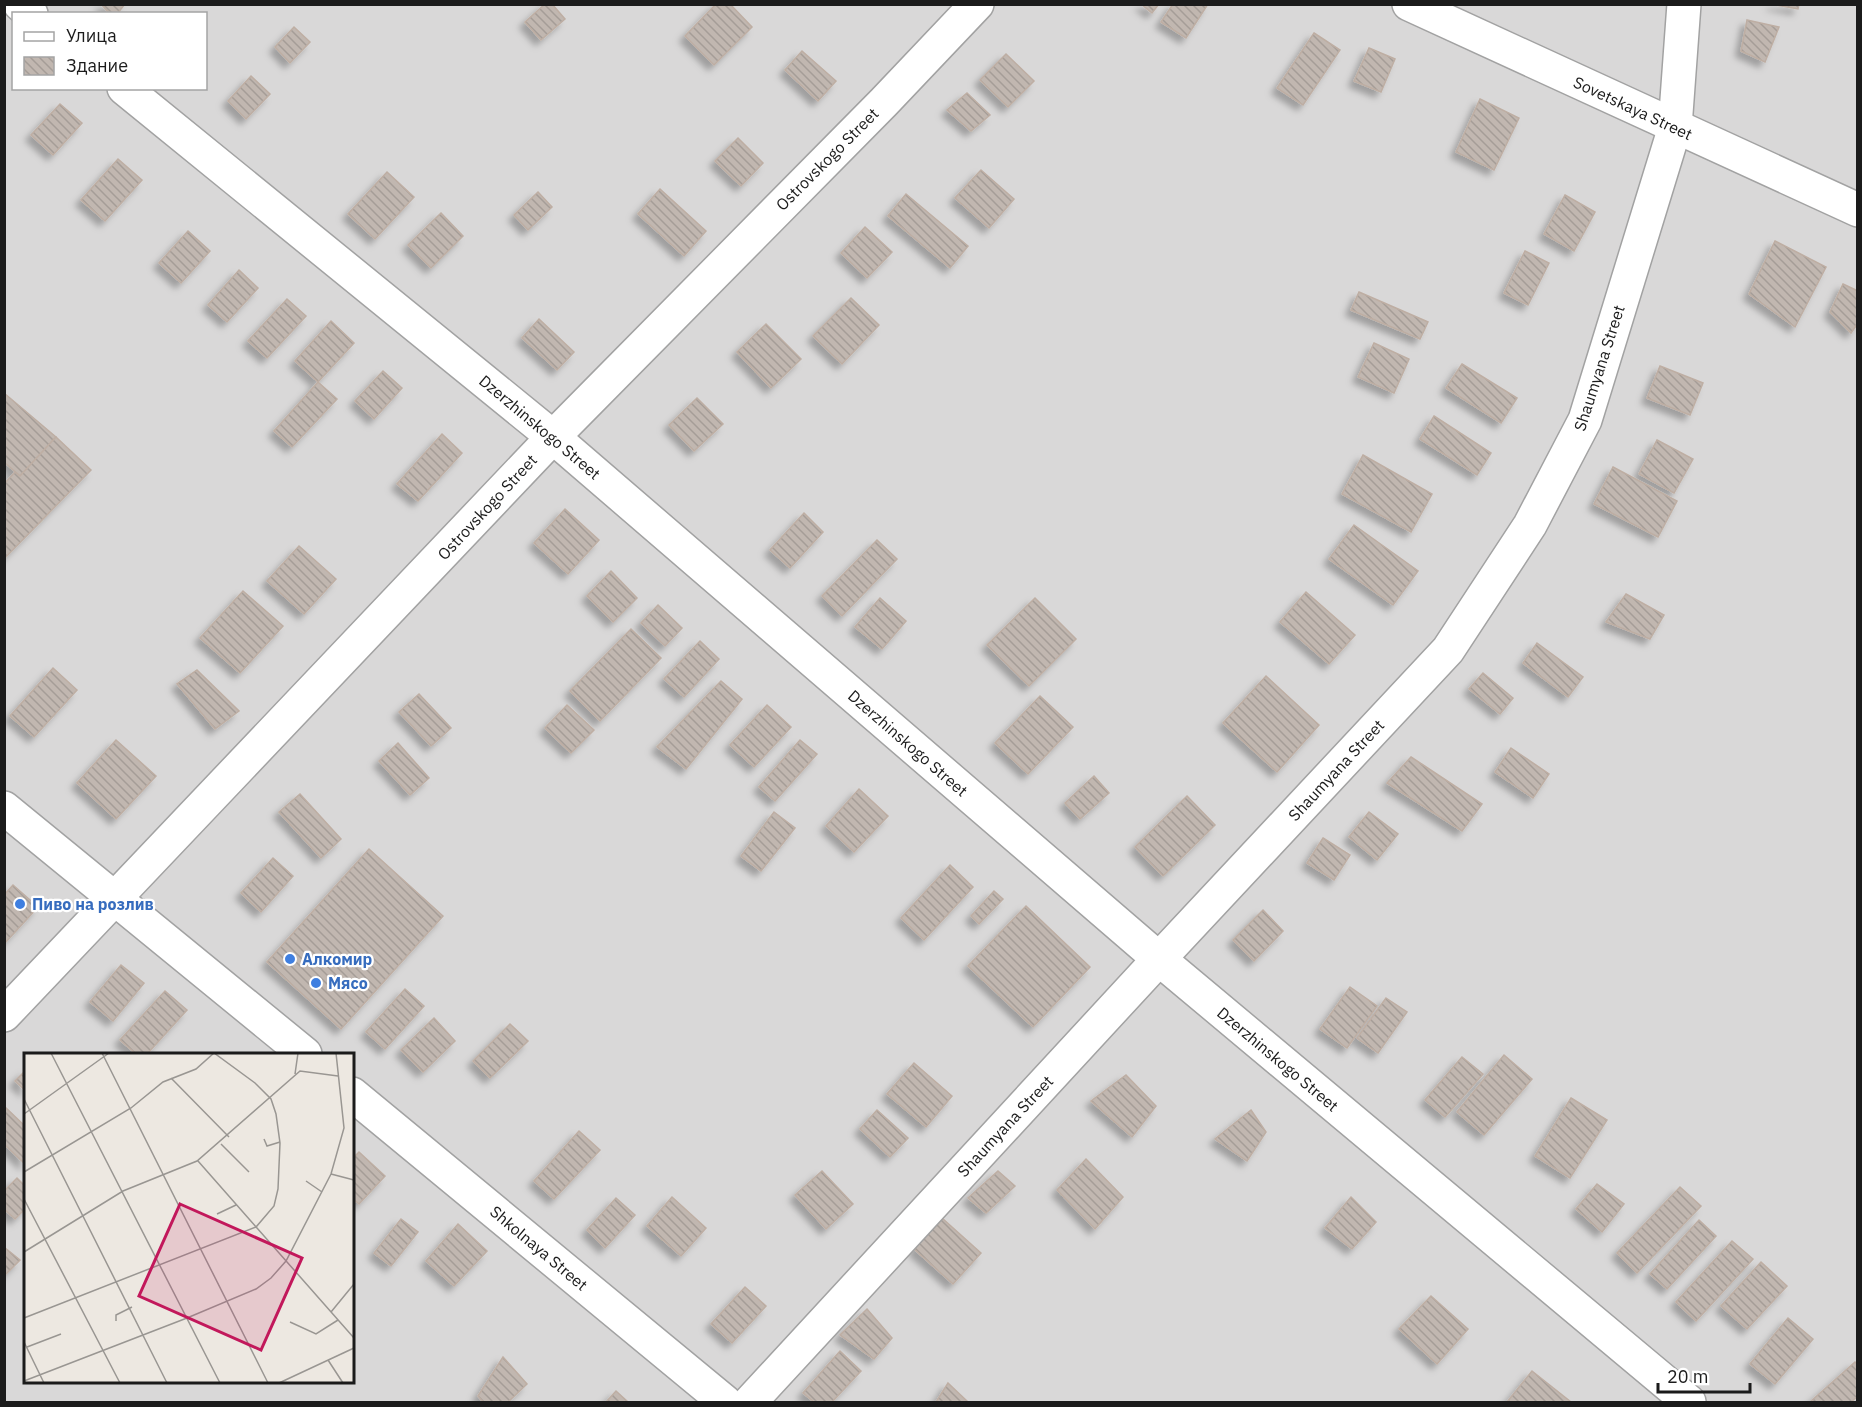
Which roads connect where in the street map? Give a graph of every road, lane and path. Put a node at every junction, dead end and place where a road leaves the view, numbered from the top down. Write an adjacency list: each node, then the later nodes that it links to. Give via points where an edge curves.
1 (976, 4): 7 (street, Ostrovskogo Street)
2 (1409, 4): 5 (street, Sovetskaya Street)
3 (1684, 4): 5 (street, Shaumyana Street)
4 (126, 90): 7 (street, Dzerzhinskogo Street)
5 (1675, 127): 6 (street, Sovetskaya Street); 10 (street, Shaumyana Street, via 1585,420 1530,525 1448,650)
6 (1857, 210)
7 (553, 437): 9 (street, Ostrovskogo Street); 10 (street, Dzerzhinskogo Street)
8 (4, 808): 9 (street)
9 (117, 899): 11 (street, Ostrovskogo Street); 12 (street)
10 (1159, 959): 15 (street, Shaumyana Street); 16 (street, Dzerzhinskogo Street)
11 (4, 1015)
12 (304, 1053)
13 (354, 1096): 14 (street, Shkolnaya Street)
14 (725, 1402)
15 (750, 1402)
16 (1689, 1402)

